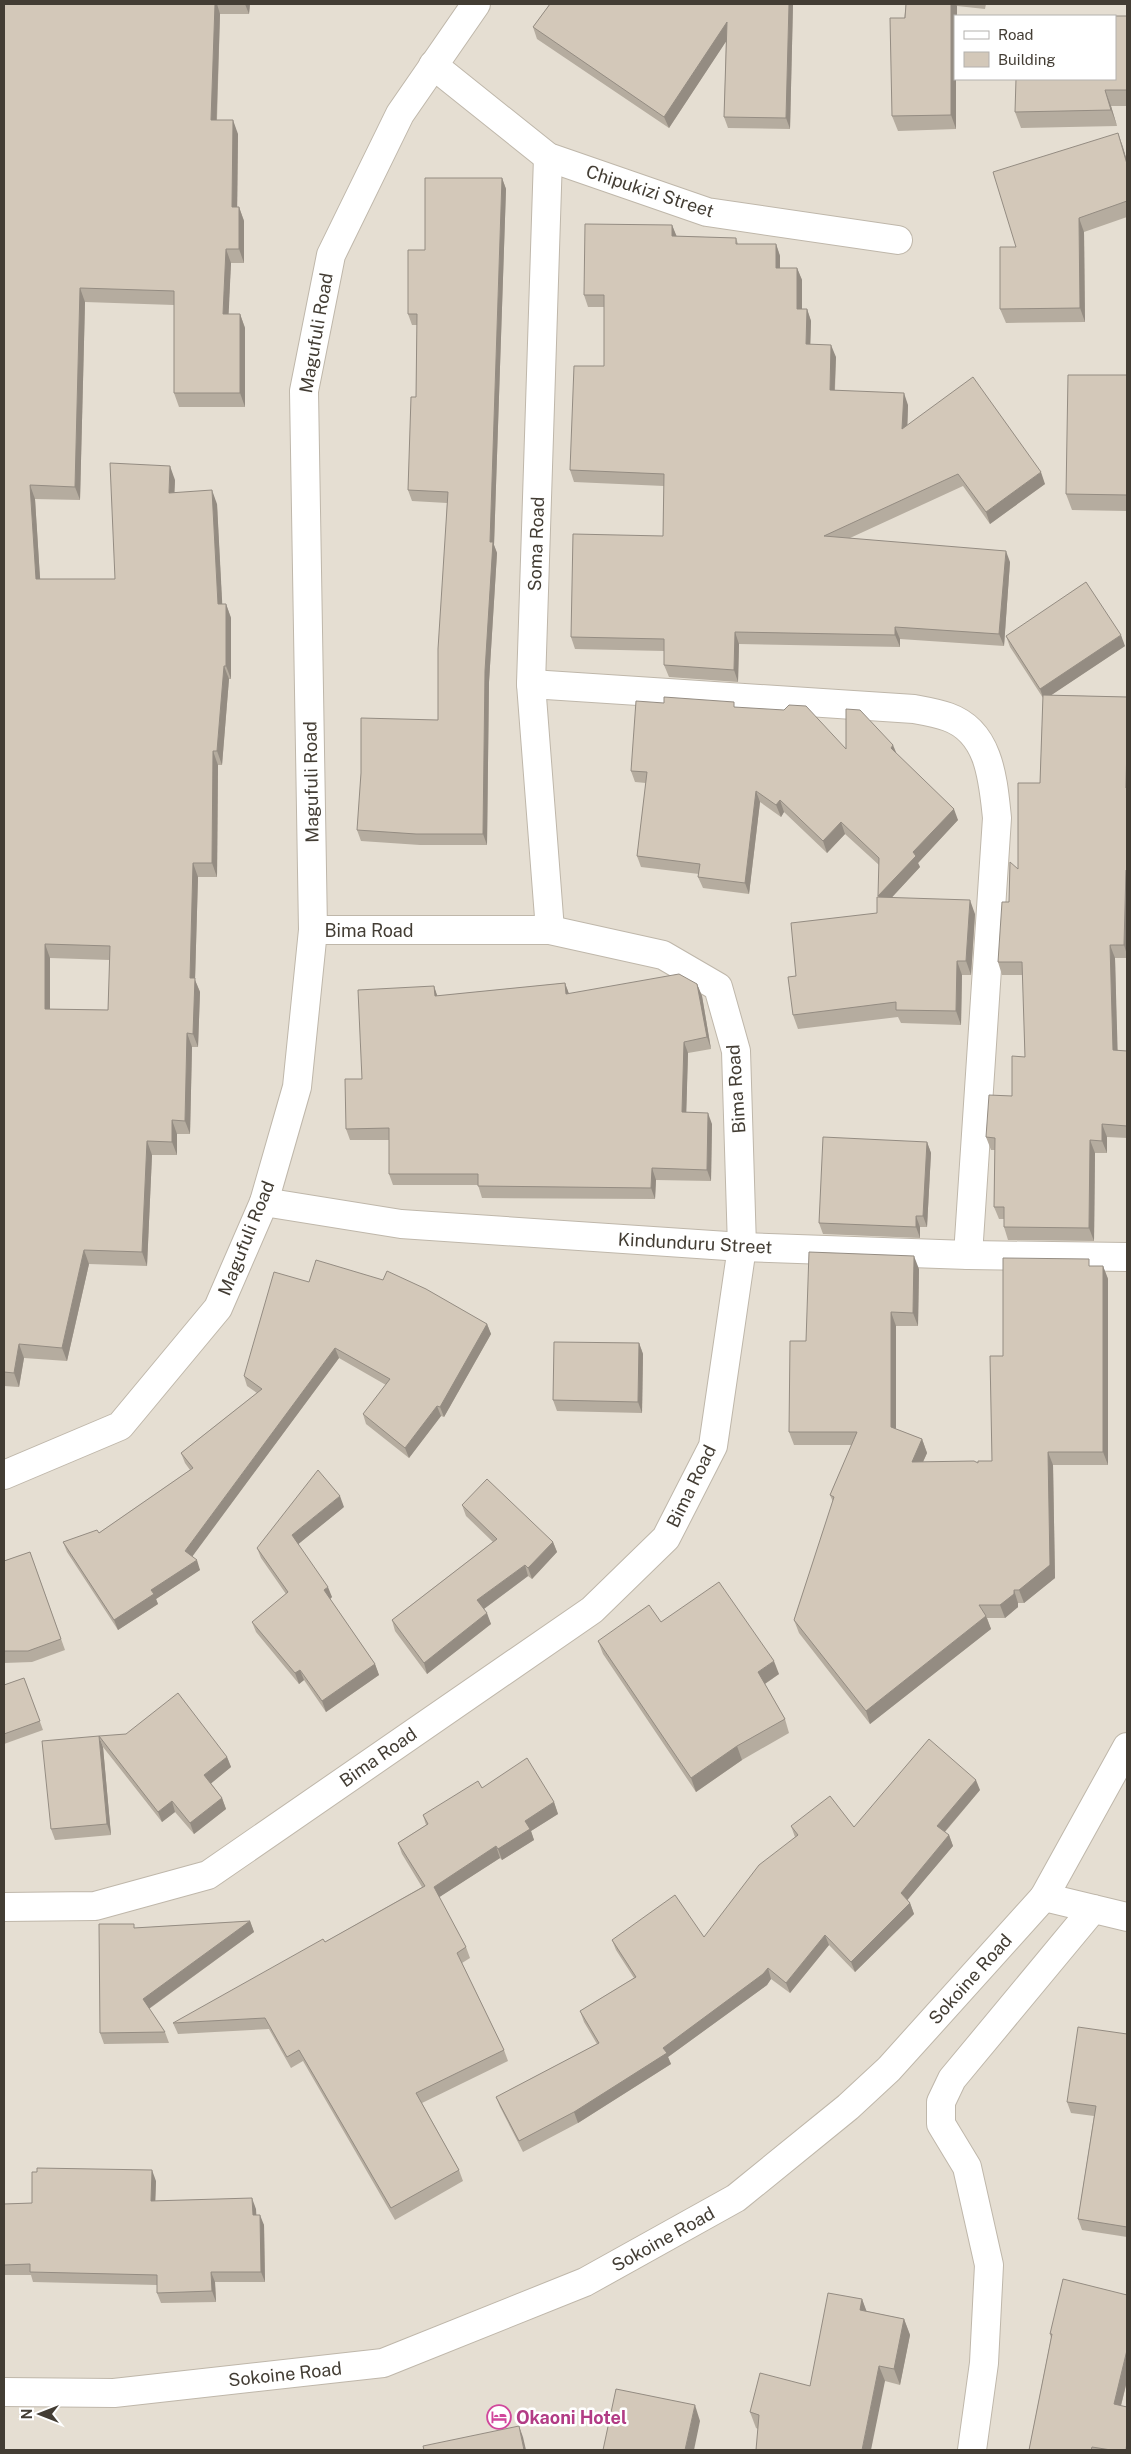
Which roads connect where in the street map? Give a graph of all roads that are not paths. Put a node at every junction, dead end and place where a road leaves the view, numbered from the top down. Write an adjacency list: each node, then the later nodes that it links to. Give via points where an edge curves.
1 (476, 4): 2 (street, Magufuli Road)
2 (434, 66): 3 (street, Chipukizi Street); 6 (street, Magufuli Road, via 400,114 331,255 304,391)
3 (548, 157): 4 (street, Chipukizi Street, via 707,212); 5 (street, Soma Road)
4 (898, 240)
5 (531, 684): 7 (street, Soma Road); 10 (street, via 914,709 949,718 975,734 993,773 997,818)
6 (313, 930): 7 (street, Bima Road); 8 (street, Magufuli Road, via 297,1087)
7 (550, 930): 9 (street, Bima Road, via 663,956 718,988 736,1051)
8 (264, 1202): 9 (street, Kindunduru Street, via 401,1224); 12 (street, Magufuli Road, via 218,1308 120,1426)
9 (742, 1247): 10 (street, Kindunduru Street); 15 (street, Bima Road, via 713,1446 666,1538 592,1610 208,1875 95,1906)
10 (968, 1255): 11 (street, Kindunduru Street)
11 (1127, 1257)
12 (4, 1475)
13 (1127, 1747): 14 (street, Sokoine Road)
14 (1044, 1897): 16 (street); 18 (street, Sokoine Road, via 889,2069 848,2107 736,2198 585,2282 383,2363 114,2393)
15 (4, 1907)
16 (1093, 1909): 17 (street); 19 (street, via 952,2079 941,2102 941,2124 968,2167 989,2265 984,2363)
17 (1127, 1917)
18 (4, 2392)
19 (972, 2450)

